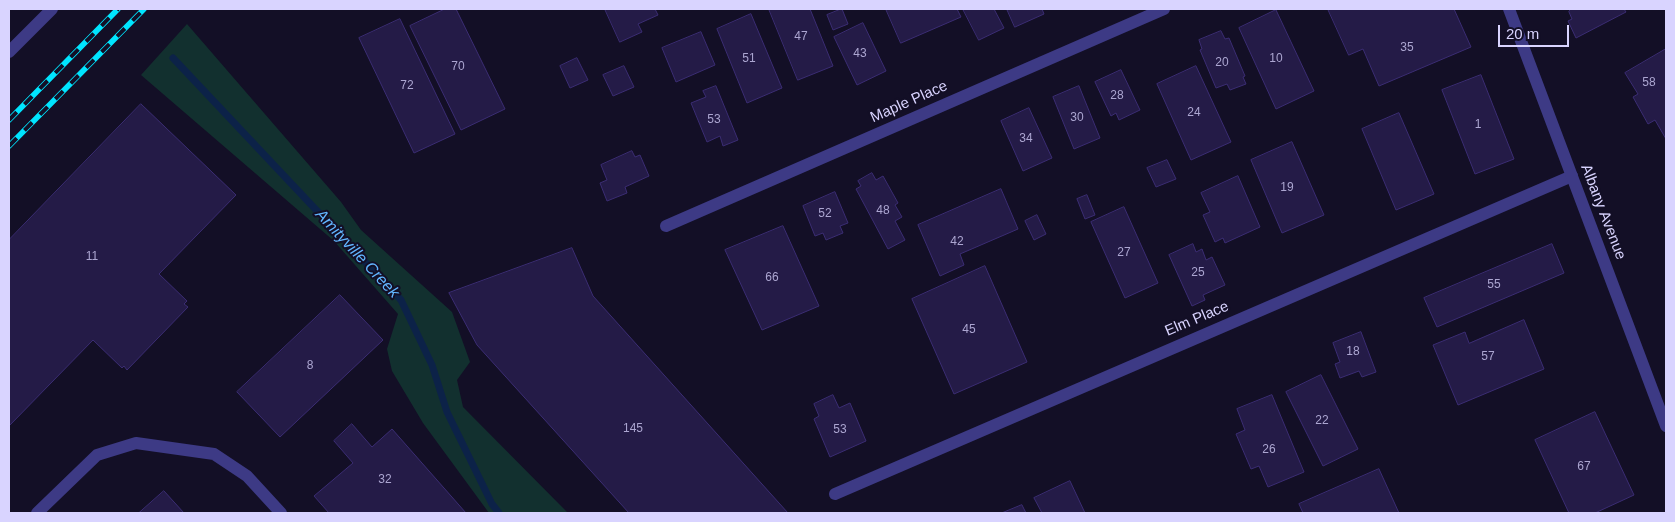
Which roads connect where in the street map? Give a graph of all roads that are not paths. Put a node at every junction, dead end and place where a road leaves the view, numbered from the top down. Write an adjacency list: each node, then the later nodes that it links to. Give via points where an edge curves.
1 (52, 9): 4 (street)
2 (1164, 9): 6 (street, Maple Place)
3 (1509, 9): 5 (street, Albany Avenue)
4 (9, 52)
5 (1572, 176): 7 (street, Albany Avenue); 8 (street, Elm Place)
6 (666, 226)
7 (1666, 426)
8 (836, 494)
9 (37, 513): 10 (street, via 97,456 136,443 214,454 247,476)
10 (281, 513)

